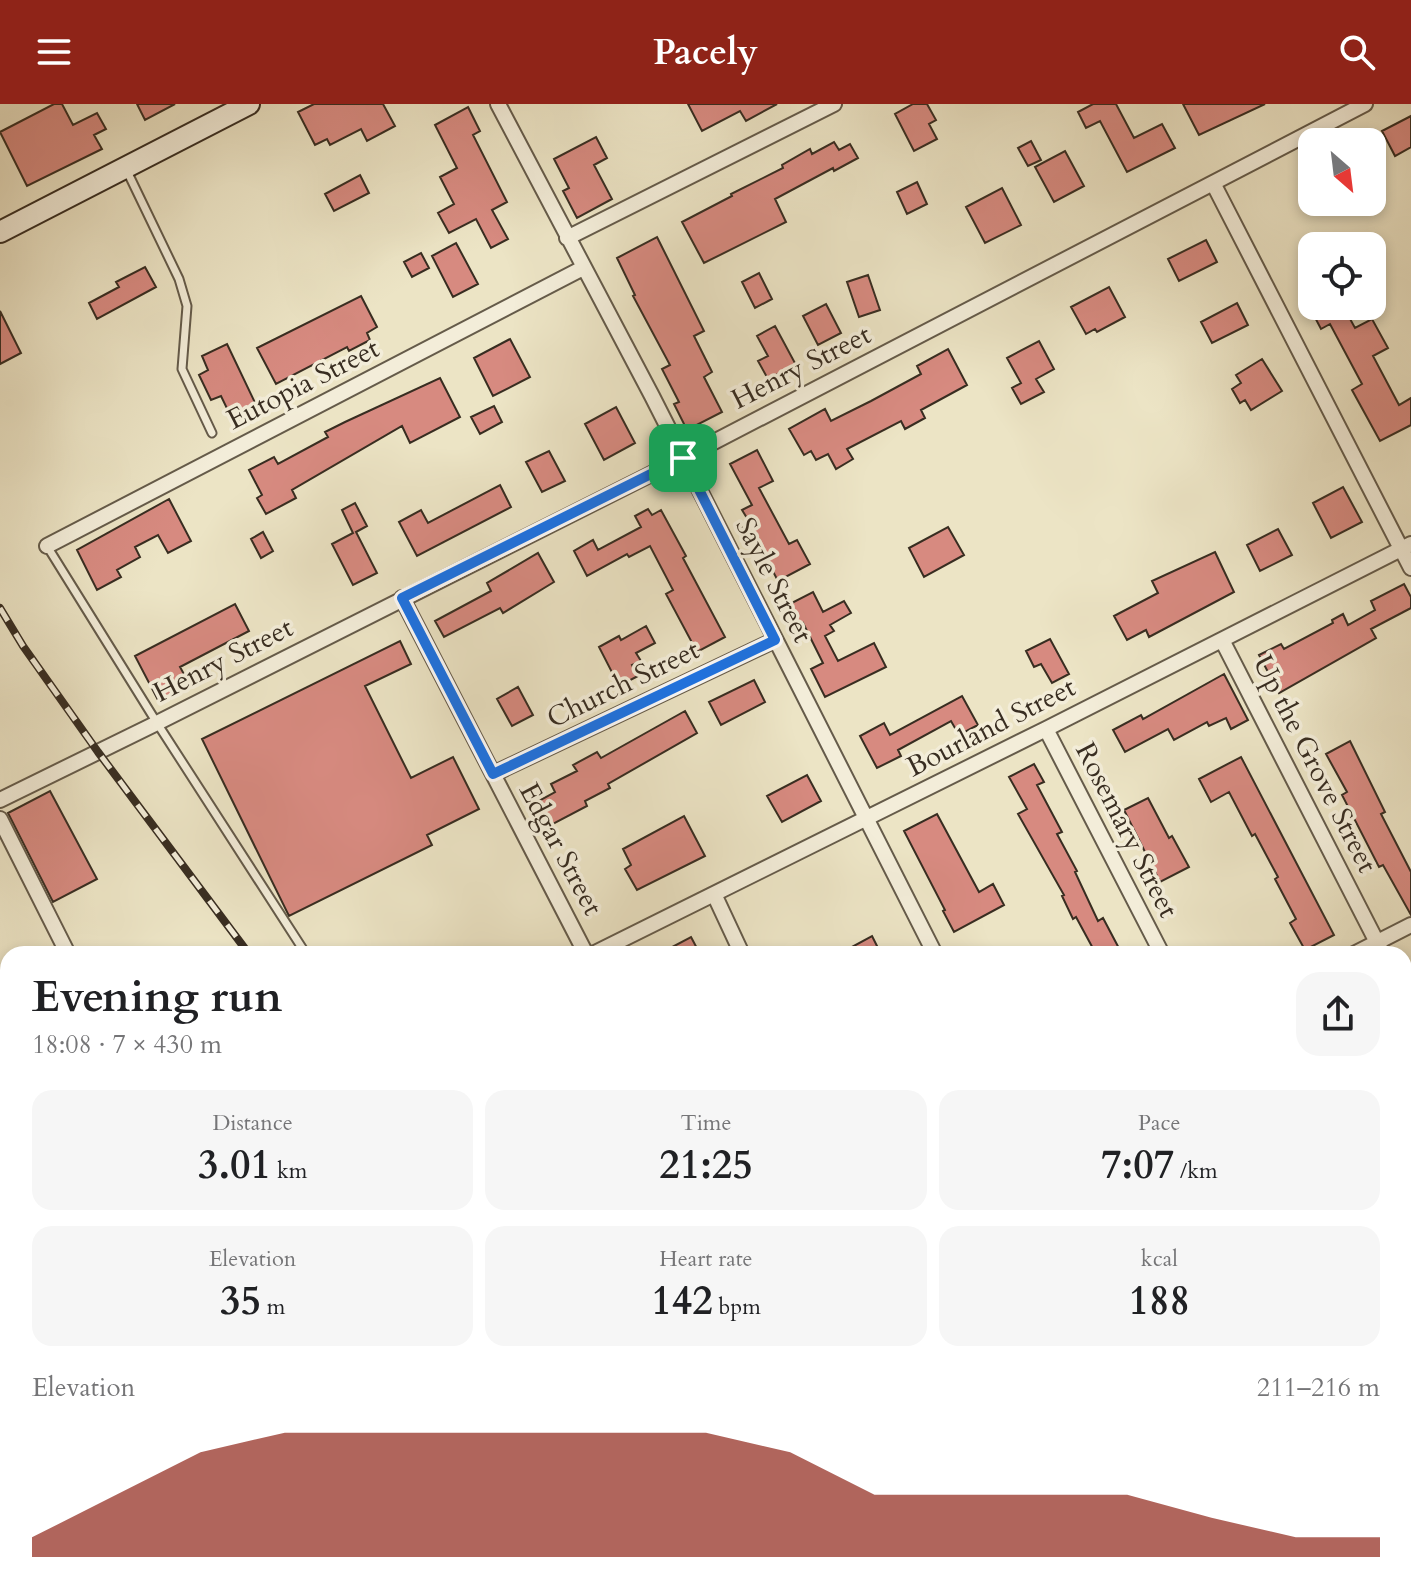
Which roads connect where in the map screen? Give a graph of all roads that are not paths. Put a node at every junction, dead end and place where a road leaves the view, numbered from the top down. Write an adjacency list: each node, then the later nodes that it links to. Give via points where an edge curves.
1 (249, 104): 5 (main road)
2 (498, 104): 8 (street, Sayle Street)
3 (834, 104): 8 (street)
4 (1365, 104): 6 (street, Henry Street)
5 (125, 167): 7 (main road); 10 (lane, via 179,279 187,306 182,369)
6 (1213, 183): 11 (street, Henry Street); 13 (street)
7 (0, 232)
8 (567, 238): 9 (street, Sayle Street)
9 (583, 268): 11 (street, Sayle Street); 12 (street, Eutopia Street)
10 (212, 433)
11 (683, 458): 15 (street, Henry Street); 16 (street, Sayle Street)
12 (47, 546): 18 (lane)
13 (1406, 546): 14 (street); 17 (street, Bourland Street)
14 (1411, 568)
15 (402, 598): 18 (street, Henry Street); 20 (street, Edgar Street)
16 (775, 640): 20 (street, Church Street); 23 (street, Sayle Street)
17 (1222, 640): 19 (street, Bourland Street); 33 (street, Up the Grove Street)
18 (157, 723): 21 (street, Henry Street); 27 (lane)
19 (1046, 729): 23 (street, Bourland Street); 32 (street, Rosemary Street)
20 (493, 774): 28 (street, Edgar Street)
21 (0, 800)
22 (0, 819): 26 (street)
23 (866, 819): 24 (street, Bourland Street); 31 (street, Sayle Street)
24 (714, 894): 29 (street, Bourland Street); 30 (street)
25 (1411, 925): 34 (street)
26 (64, 946)
27 (301, 946)
28 (582, 946)
29 (609, 946)
30 (738, 946)
31 (931, 946)
32 (1158, 946)
33 (1379, 946)
34 (1383, 946)

